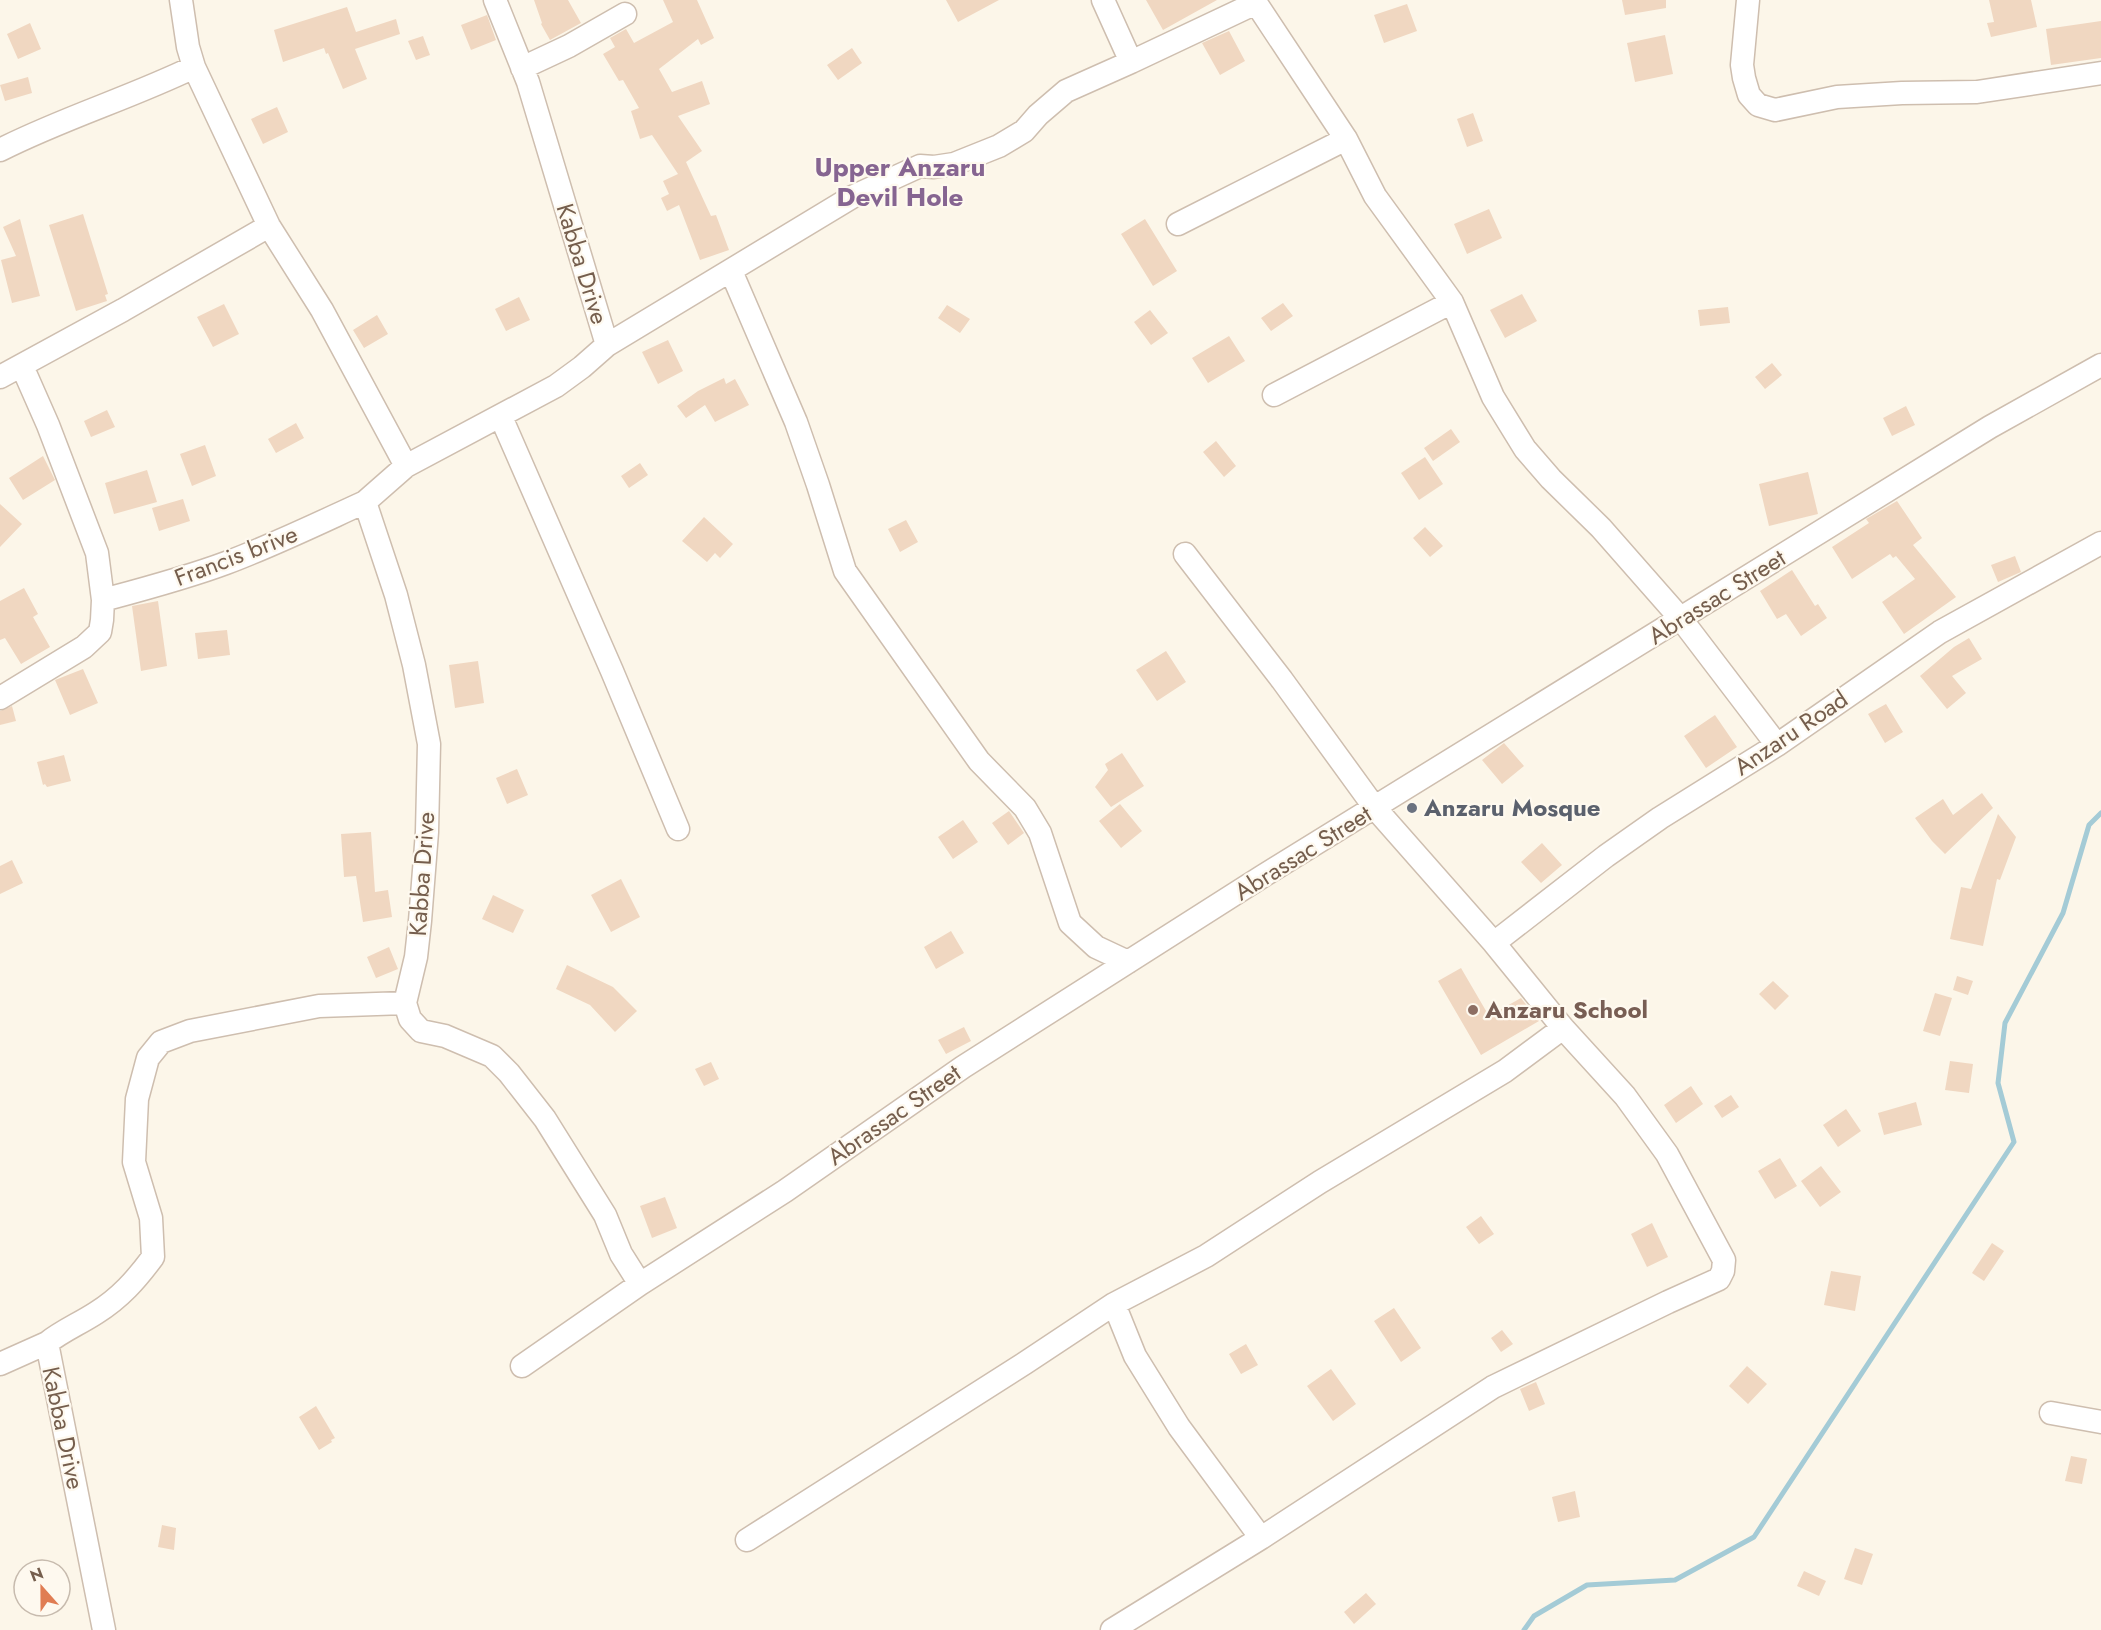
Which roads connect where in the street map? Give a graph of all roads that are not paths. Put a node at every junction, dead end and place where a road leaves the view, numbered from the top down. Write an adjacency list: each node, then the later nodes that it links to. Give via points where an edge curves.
1 (181, 0): 8 (street)
2 (495, 0): 9 (street, Kabba Drive)
3 (1103, 0): 7 (street)
4 (1748, 0): 10 (street, via 1744,78 1749,95 1758,105 1774,110 1837,97 1977,92)
5 (1255, 2): 7 (street); 11 (street)
6 (625, 14): 9 (street)
7 (1131, 62): 15 (street, via 1066,91 1024,131 999,146 954,164 920,166 852,197)
8 (194, 67): 12 (street, via 151,88 39,130); 14 (street)
9 (522, 68): 17 (street, Kabba Drive)
10 (2101, 73)
11 (1346, 139): 13 (street); 16 (street, via 1375,196)
12 (0, 150)
13 (1178, 224)
14 (269, 226): 19 (street); 23 (street, via 322,310)
15 (731, 271): 17 (street); 34 (street, via 796,422 844,571 979,761 1025,808 1040,834 1070,923 1096,947)
16 (1452, 302): 21 (street); 28 (street, via 1493,397 1525,449)
17 (607, 345): 22 (street, Kabba Drive, via 556,386)
18 (2101, 365): 28 (street, Abrassac Street, via 1990,427)
19 (22, 366): 20 (street); 27 (street, via 97,553)
20 (0, 377)
21 (1274, 395)
22 (501, 417): 23 (street, Kabba Drive); 32 (street)
23 (406, 466): 24 (street, Kabba Drive)
24 (365, 501): 27 (street, Francis brive, via 226,563); 35 (street, Kabba Drive, via 396,595 429,744 420,921)
25 (2101, 543): 30 (street, Anzaru Road, via 1940,632)
26 (1185, 554): 31 (street)
27 (103, 600): 29 (street, via 100,632 84,647)
28 (1681, 619): 30 (street); 31 (street, Abrassac Street)
29 (0, 698)
30 (1777, 745): 33 (street, Anzaru Road, via 1660,818)
31 (1375, 808): 33 (street); 34 (street, Abrassac Street)
32 (678, 829)
33 (1494, 943): 36 (street)
34 (1128, 962): 37 (street, Abrassac Street, via 963,1067 785,1191)
35 (405, 1003): 37 (street, via 410,1019 421,1031 445,1036 492,1056 509,1072 545,1119 605,1215 621,1254); 39 (street, Kabba Drive, via 319,1006 190,1031 160,1042 148,1058 137,1099 134,1162 151,1218 153,1257 129,1288)
36 (1563, 1028): 38 (street, via 1505,1071 1206,1256); 44 (street, via 1625,1096 1666,1154 1724,1260 1724,1271 1719,1279 1493,1387)
37 (640, 1284): 41 (street, Abrassac Street)
38 (1114, 1304): 44 (street, via 1135,1356 1179,1427); 45 (street)
39 (47, 1343): 40 (street); 46 (street, Kabba Drive)
40 (0, 1364)
41 (522, 1366)
42 (2051, 1413): 43 (street)
43 (2101, 1422)
44 (1261, 1538): 47 (street)
45 (747, 1540)
46 (104, 1630)
47 (1112, 1630)

